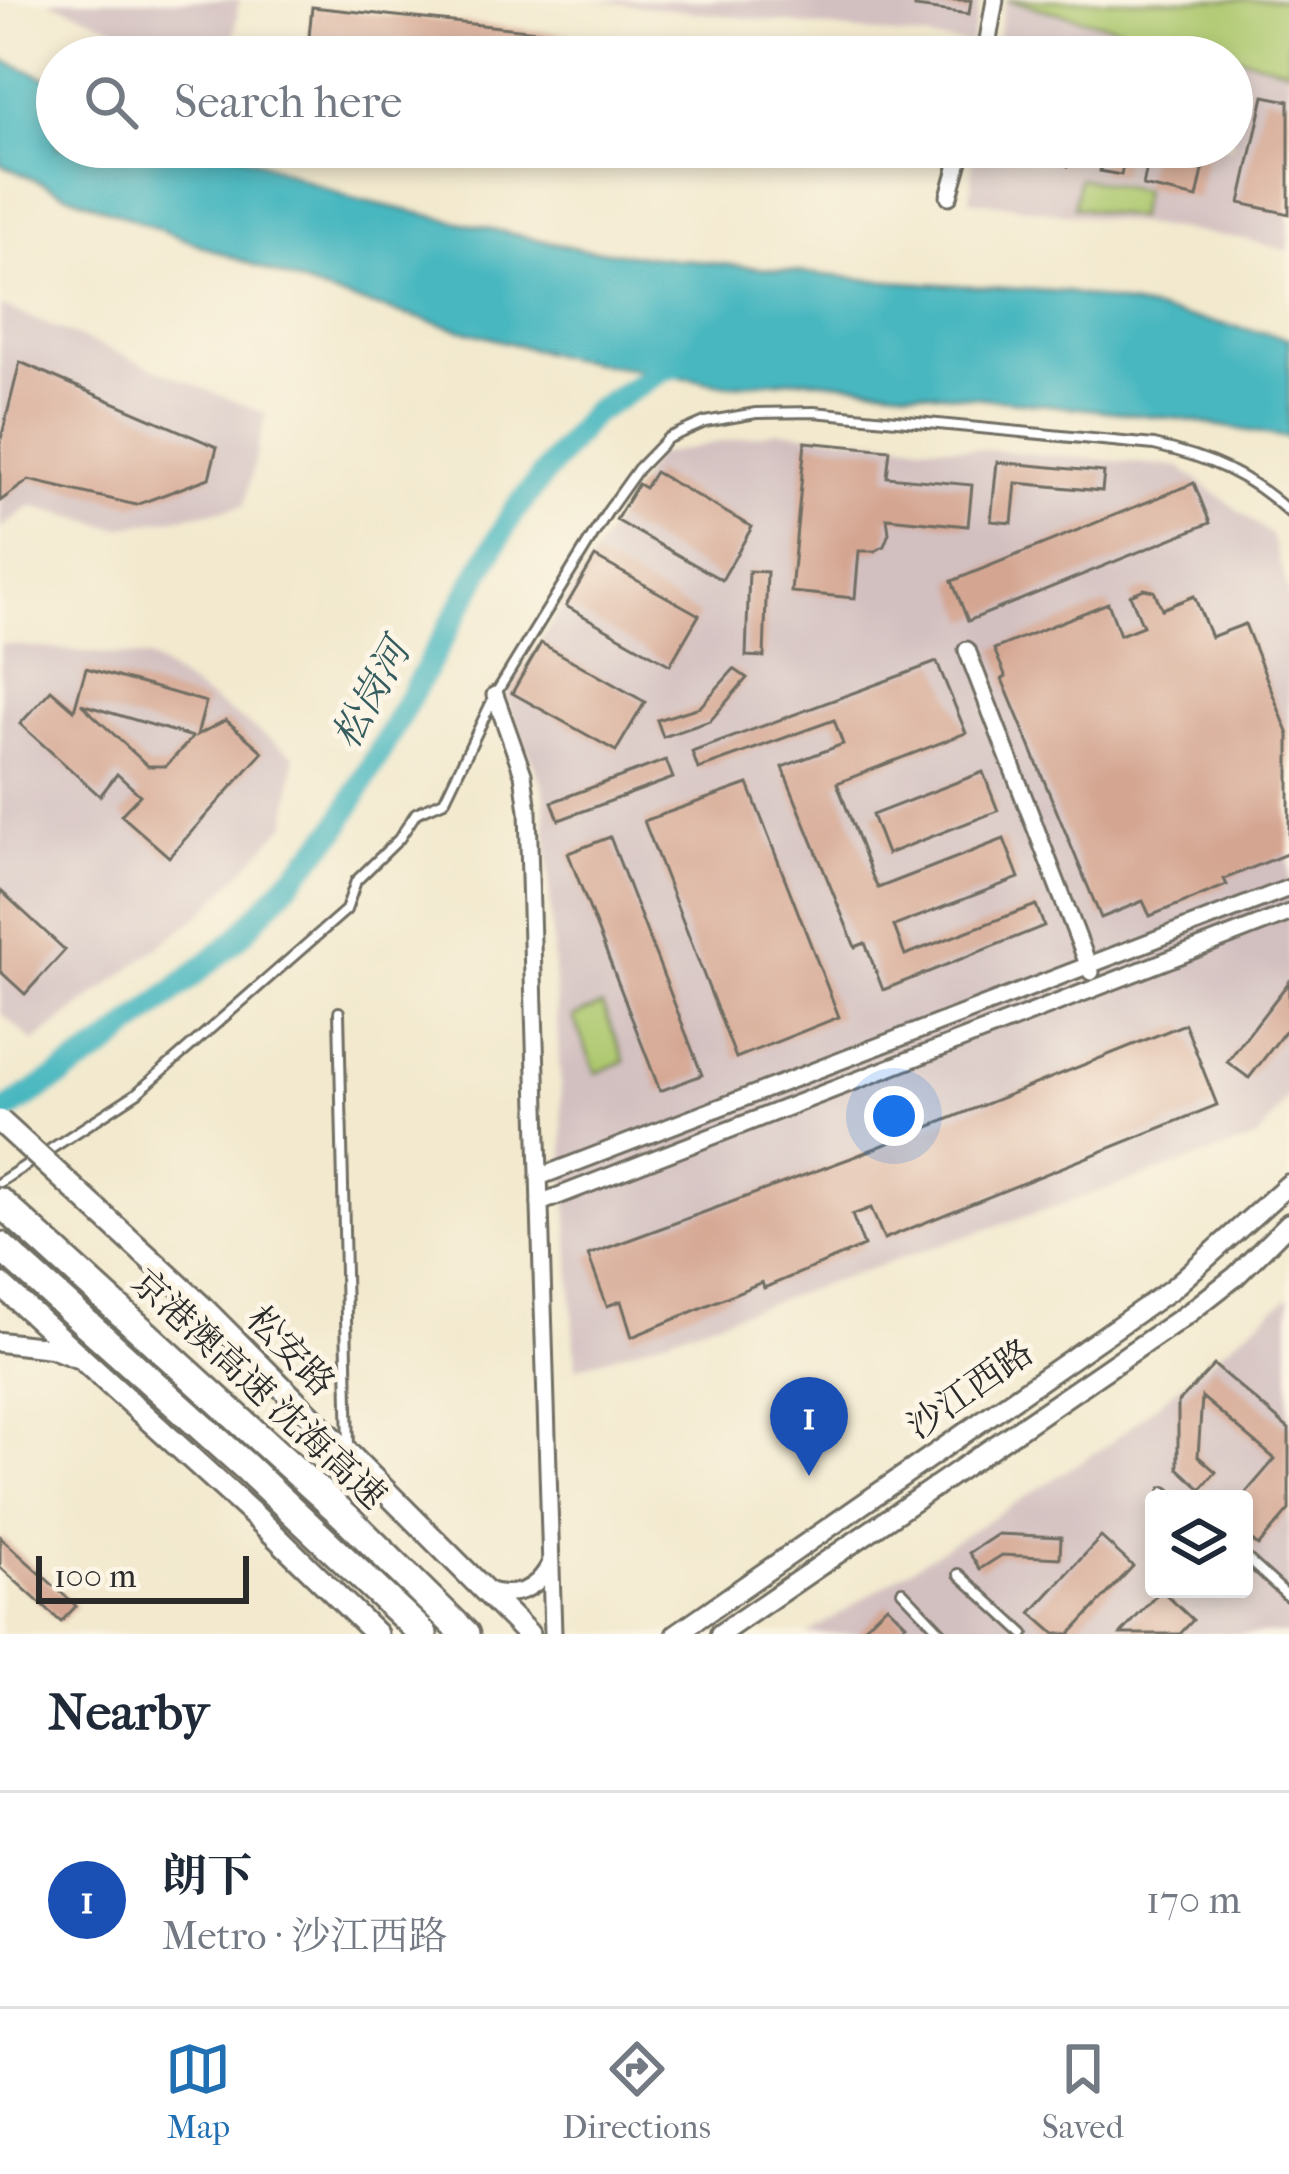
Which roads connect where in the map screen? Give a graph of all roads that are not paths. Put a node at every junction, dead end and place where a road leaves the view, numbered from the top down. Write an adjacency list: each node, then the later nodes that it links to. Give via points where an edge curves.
1 (995, 0): 2 (street)
2 (989, 36)
3 (957, 168): 4 (street)
4 (949, 196)
5 (1289, 512): 7 (lane, via 1251,478 1154,445 814,412 705,422 668,438 638,469)
6 (967, 650): 10 (street)
7 (495, 695): 14 (street, via 528,811); 15 (lane, via 444,800 416,813 356,881 346,910 137,1093)
8 (1289, 888): 10 (street)
9 (1289, 913): 11 (street)
10 (1089, 965): 11 (street); 14 (street)
11 (1097, 987): 18 (street)
12 (339, 1012): 24 (lane)
13 (0, 1121): 24 (main road, 松安路, bridge)
14 (539, 1177): 18 (street)
15 (0, 1181)
16 (1289, 1184): 36 (street, 沙江西路, via 1173,1288)
17 (0, 1202): 33 (highway, 京港澳高速 沈海高速)
18 (540, 1203): 25 (street)
19 (1283, 1230): 37 (street, 沙江西路, via 1190,1312)
20 (0, 1246): 32 (highway, 京港澳高速 沈海高速)
21 (0, 1284): 23 (main road)
22 (0, 1342): 23 (street)
23 (84, 1360): 31 (main road)
24 (350, 1457): 28 (main road, 松安路)
25 (551, 1561): 28 (street, via 532,1587 515,1594); 35 (street)
26 (1253, 1564): 30 (lane)
27 (959, 1574): 39 (lane)
28 (483, 1589): 34 (main road, 松安路)
29 (902, 1592): 38 (lane)
30 (1289, 1597)
31 (376, 1634)
32 (423, 1634)
33 (465, 1634)
34 (528, 1634)
35 (553, 1634)
36 (676, 1634)
37 (720, 1634)
38 (943, 1634)
39 (1024, 1634)

